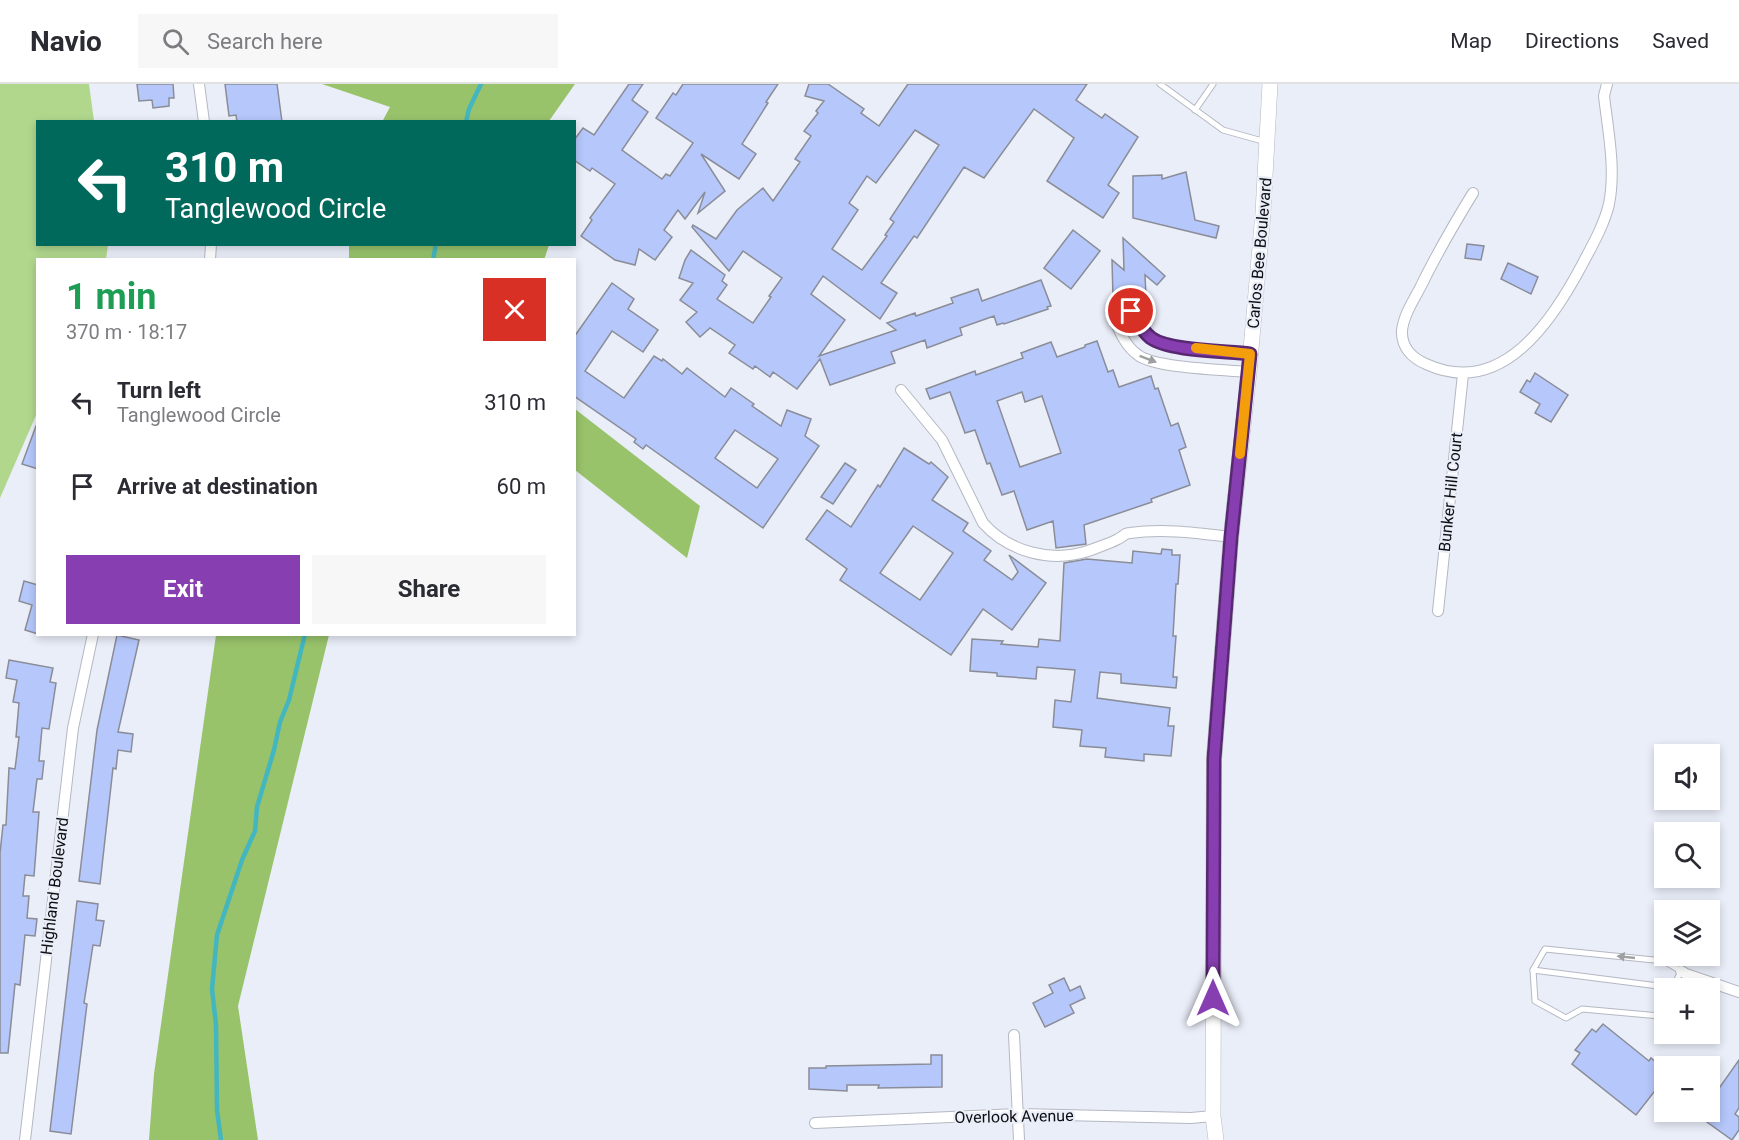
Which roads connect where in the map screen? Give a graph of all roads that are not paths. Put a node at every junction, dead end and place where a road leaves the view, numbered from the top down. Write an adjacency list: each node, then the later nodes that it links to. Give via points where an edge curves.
1 (199, 84): 7 (street)
2 (1160, 84): 6 (lane)
3 (1213, 84): 6 (lane)
4 (1270, 84): 8 (main road, Carlos Bee Boulevard)
5 (1607, 84): 14 (street, via 1604,96 1613,177 1596,238 1543,328 1522,349 1495,366)
6 (1195, 110): 8 (lane, via 1223,130)
7 (204, 120)
8 (1267, 143): 12 (main road, Carlos Bee Boulevard)
9 (1473, 193): 14 (street, via 1407,312 1402,331 1404,347 1416,360)
10 (1131, 311): 12 (street, via 1146,333 1159,342)
11 (1113, 316): 13 (street, one-way to 13, via 1128,345 1146,360)
12 (1250, 354): 13 (main road, Carlos Bee Boulevard)
13 (1249, 372): 16 (main road, Carlos Bee Boulevard)
14 (1463, 374): 17 (street, Bunker Hill Court)
15 (901, 390): 16 (street, via 942,440 983,523 1009,545 1032,553 1063,556 1119,539 1126,533)
16 (1231, 537): 27 (main road, Carlos Bee Boulevard, via 1214,759)
17 (1438, 611)
18 (93, 636): 29 (street, Highland Boulevard, via 73,728)
19 (1533, 970): 20 (lane, one-way to 19, via 1664,961 1545,949); 22 (lane); 24 (lane, via 1535,1001 1566,1018 1582,1009)
20 (1681, 971): 21 (lane); 23 (street)
21 (1678, 978)
22 (1654, 986)
23 (1739, 992)
24 (1654, 1015)
25 (1014, 1035): 26 (street)
26 (1019, 1114): 27 (street, Overlook Avenue); 28 (street, Overlook Avenue); 30 (street)
27 (1213, 1116): 31 (main road, Carlos Bee Boulevard)
28 (815, 1123)
29 (25, 1140)
30 (1019, 1140)
31 (1216, 1140)

